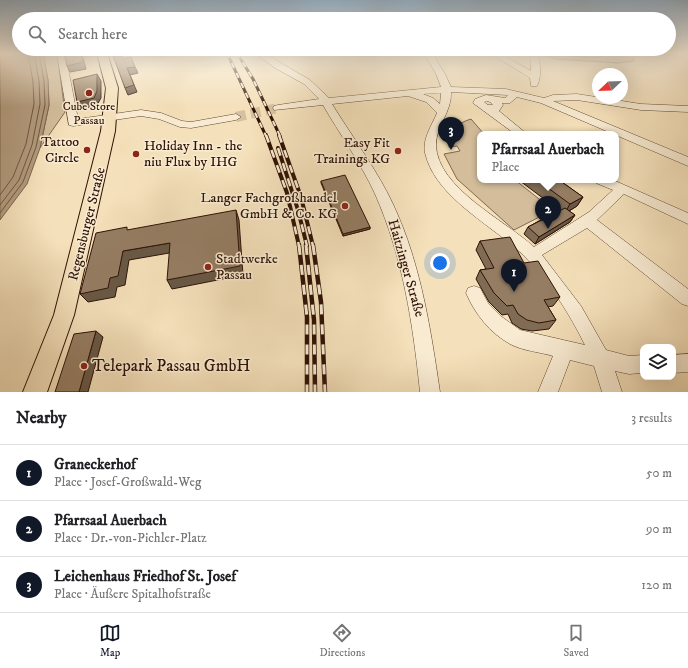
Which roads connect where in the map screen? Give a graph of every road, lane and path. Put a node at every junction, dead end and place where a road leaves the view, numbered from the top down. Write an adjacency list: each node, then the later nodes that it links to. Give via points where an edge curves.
1 (64, 71): 18 (street, via 73,123)
2 (107, 71): 18 (main road, Regensburger Straße, via 112,88)
3 (287, 71): 14 (street, Haitzinger Straße, via 307,82)
4 (440, 71): 8 (street)
5 (442, 71): 8 (street)
6 (525, 71): 9 (street)
7 (535, 71): 9 (street)
8 (443, 77): 10 (street)
9 (536, 78): 13 (street, via 533,90)
10 (446, 88): 11 (street); 12 (street); 19 (street, via 446,101)
11 (513, 93): 13 (street); 21 (street, via 507,101 492,105)
12 (394, 94): 14 (street); 19 (street, via 425,97 436,103)
13 (528, 96): 15 (street)
14 (325, 100): 16 (street); 38 (street, Haitzinger Straße, via 381,193 402,242 421,322)
15 (544, 101): 17 (street, via 551,97 566,97 642,107); 22 (street)
16 (278, 108)
17 (688, 109)
18 (111, 111): 20 (street, via 161,116 180,124 192,125); 37 (main road, Regensburger Straße, via 103,159 64,315)
19 (442, 113): 33 (street, via 431,138 433,160 438,171 454,191 532,254 555,282)
20 (236, 117)
21 (519, 131)
22 (615, 131)
23 (619, 133): 24 (street)
24 (688, 162)
25 (608, 183): 26 (street)
26 (622, 188): 27 (street); 28 (street, via 608,205)
27 (688, 219)
28 (588, 221): 29 (street); 31 (street)
29 (540, 250)
30 (474, 293): 32 (street, via 482,308 516,338)
31 (688, 299)
32 (564, 350): 33 (street); 39 (street)
33 (602, 359): 35 (street, via 629,365); 40 (street)
34 (688, 363): 36 (street)
35 (640, 364)
36 (676, 364)
37 (35, 392)
38 (430, 392)
39 (548, 392)
40 (612, 392)

